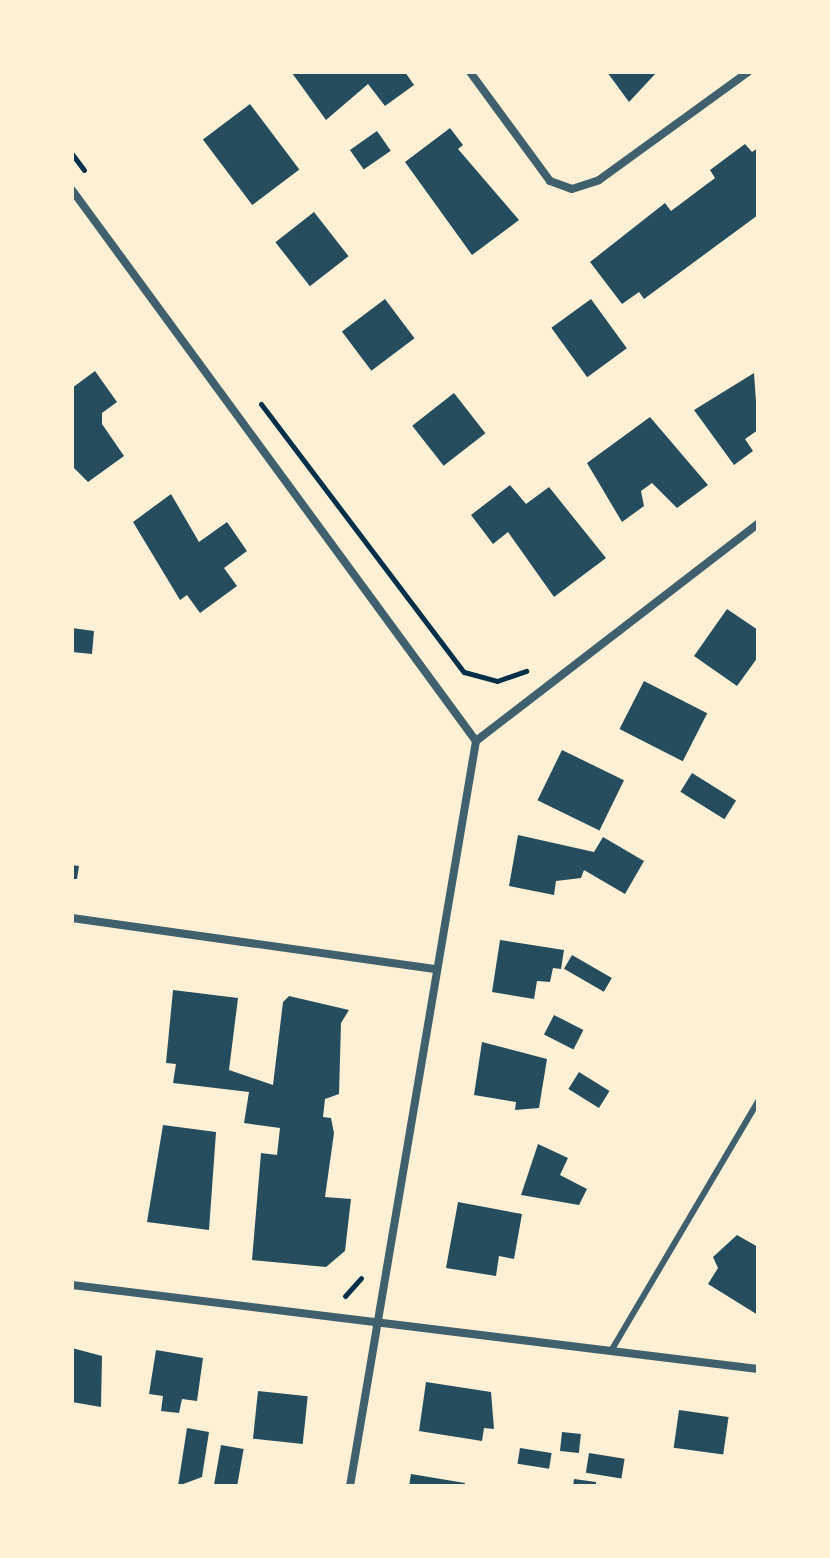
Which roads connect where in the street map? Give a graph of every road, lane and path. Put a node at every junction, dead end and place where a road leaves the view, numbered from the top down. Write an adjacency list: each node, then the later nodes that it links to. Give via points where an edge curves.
1 (470, 72): 2 (street, via 550,181 572,189 599,180)
2 (748, 72)
3 (72, 154): 4 (path)
4 (91, 180)
5 (72, 190): 9 (street)
6 (254, 395): 8 (path, via 464,672 511,679 549,654)
7 (758, 524): 8 (street)
8 (571, 665): 9 (street)
9 (476, 741): 11 (street)
10 (72, 918): 11 (street)
11 (436, 969): 14 (street)
12 (758, 1101): 15 (lane)
13 (72, 1285): 14 (street)
14 (377, 1323): 15 (street); 17 (street)
15 (611, 1351): 16 (street)
16 (758, 1369)
17 (350, 1486)

